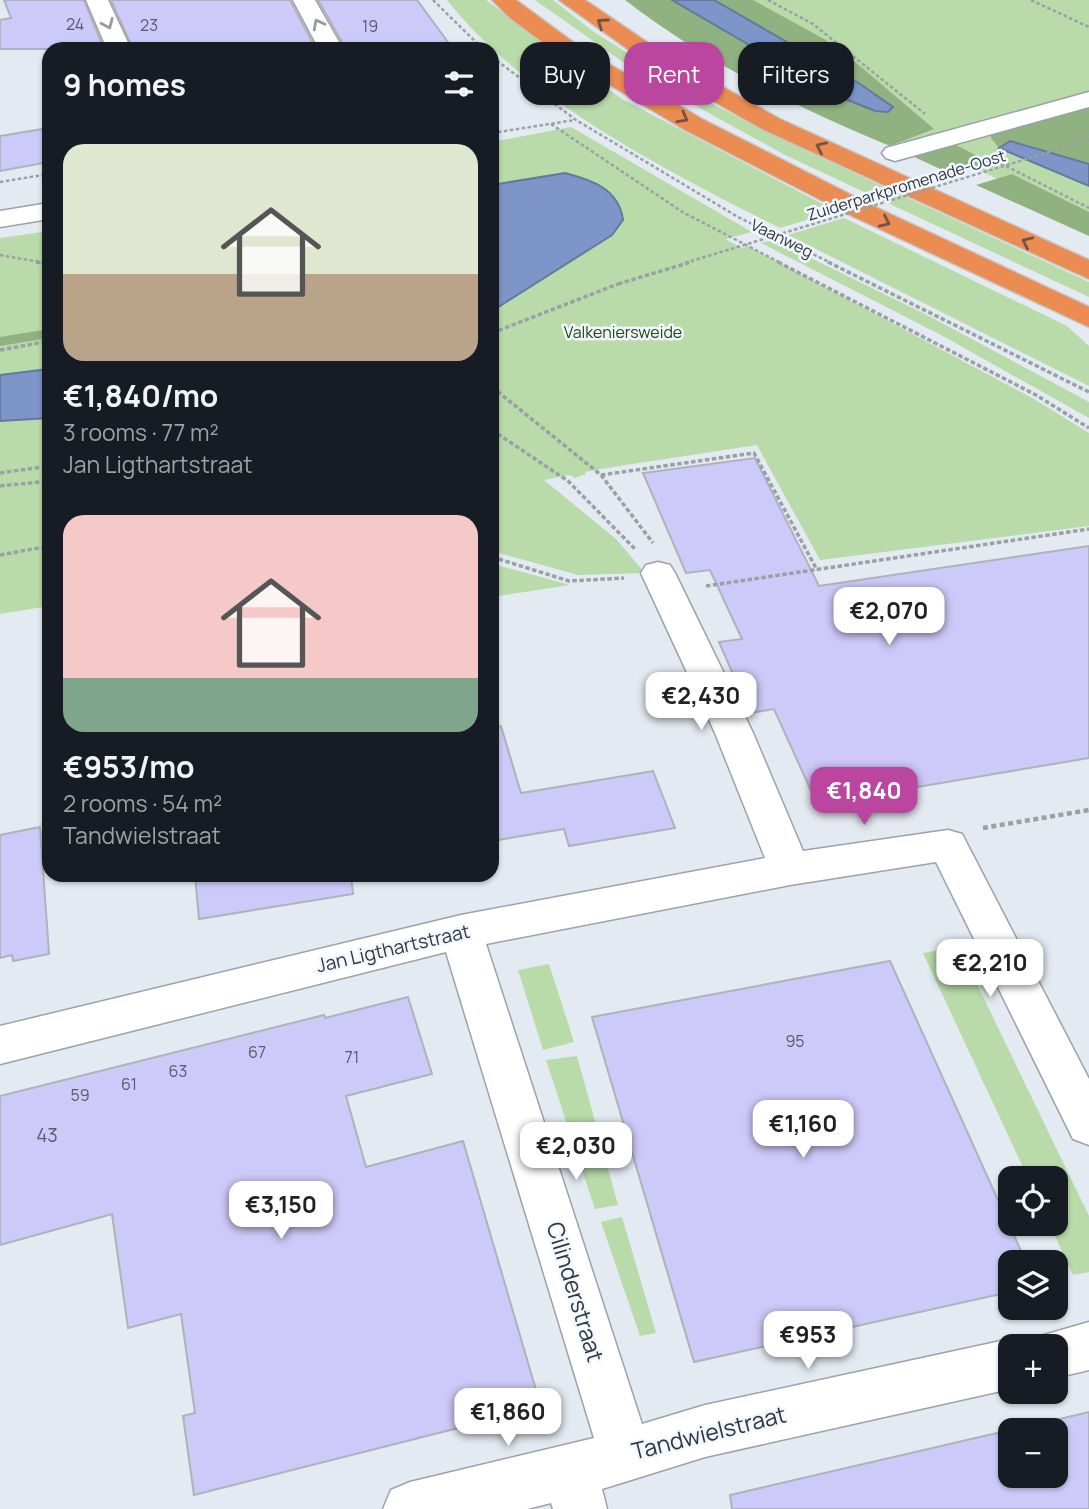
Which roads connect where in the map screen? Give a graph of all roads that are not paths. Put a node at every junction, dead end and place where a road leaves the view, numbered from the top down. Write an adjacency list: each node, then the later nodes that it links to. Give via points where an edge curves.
1 (97, 0): 5 (street, one-way to 5)
2 (304, 0): 6 (street, one-way to 2)
3 (503, 0): 12 (highway, one-way to 12, via 553,39 698,127 835,199)
4 (570, 0): 11 (highway, one-way to 4, via 771,124 658,60)
5 (116, 42)
6 (327, 42)
7 (1089, 99): 8 (street)
8 (895, 153)
9 (42, 212): 10 (street)
10 (0, 219)
11 (1089, 271)
12 (1089, 318)
13 (666, 586): 14 (street)
14 (790, 869): 15 (street, Jan Ligthartstraat); 17 (street, Jan Ligthartstraat, via 948,845)
15 (461, 932): 16 (street, Jan Ligthartstraat); 21 (street, Cilinderstraat)
16 (0, 1045)
17 (1089, 1125)
18 (1089, 1346): 19 (street)
19 (1068, 1351)
20 (998, 1367): 21 (street, Tandwielstraat)
21 (625, 1453): 22 (street, Tandwielstraat)
22 (575, 1490): 23 (street, Tandwielstraat)
23 (410, 1509)

